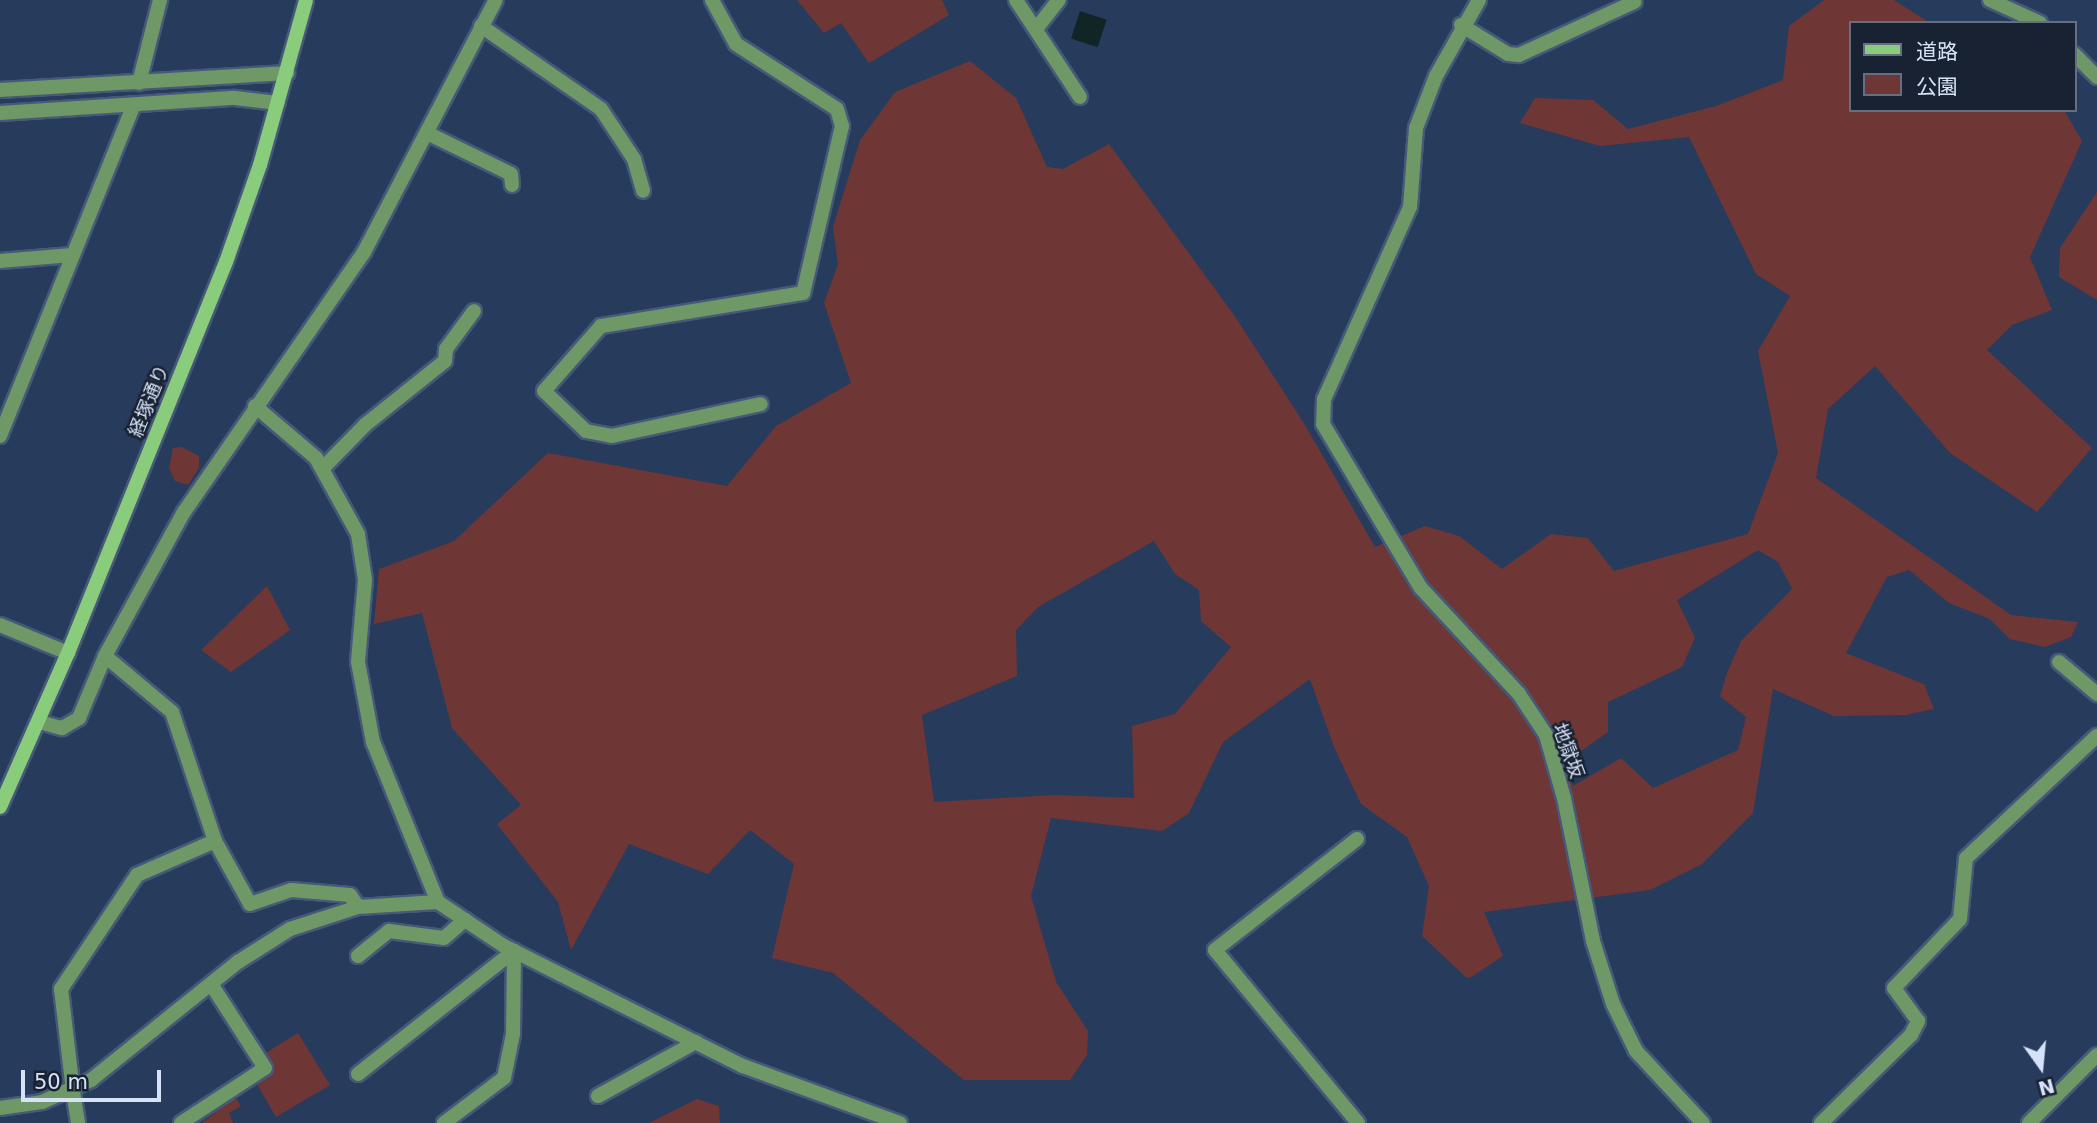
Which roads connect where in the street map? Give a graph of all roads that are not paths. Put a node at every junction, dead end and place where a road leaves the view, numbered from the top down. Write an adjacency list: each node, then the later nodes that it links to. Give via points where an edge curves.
1 (160, 0): 17 (street)
2 (306, 0): 15 (main road, 経塚通り)
3 (496, 0): 12 (street)
4 (712, 0): 29 (street, via 736,44 837,109 842,126 803,293 601,326 544,391 586,431 612,436)
5 (1016, 0): 13 (street)
6 (1059, 0): 13 (street)
7 (1479, 0): 11 (street)
8 (1990, 0): 10 (street)
9 (1634, 2): 11 (street, via 1519,54 1508,54)
10 (2036, 21)
11 (1461, 25): 60 (street, 地獄坂, via 1416,128 1410,207 1324,398 1323,424 1420,587 1519,694 1546,735 1564,798 1593,941 1613,1004 1636,1051)
12 (481, 26): 23 (street); 25 (street, via 601,108 634,159)
13 (1035, 29): 19 (street)
14 (2076, 56): 16 (street)
15 (286, 73): 17 (street); 20 (main road, 経塚通り)
16 (2097, 76)
17 (139, 83): 18 (street)
18 (0, 90)
19 (1080, 97)
20 (278, 103): 21 (street, via 235,98); 34 (main road, 経塚通り, via 236,237)
21 (133, 106): 22 (street); 26 (street)
22 (0, 113)
23 (427, 133): 24 (street, via 511,174); 30 (street, via 364,252)
24 (512, 185)
25 (643, 191)
26 (72, 255): 27 (street); 31 (street)
27 (0, 261)
28 (474, 310): 32 (street, via 446,349 445,361 365,425)
29 (761, 404)
30 (255, 406): 32 (street); 35 (street, via 184,512)
31 (0, 436)
32 (323, 468): 43 (street, via 358,534 365,580 358,662 373,742)
33 (0, 625): 34 (street)
34 (68, 653): 38 (main road, 経塚通り)
35 (105, 656): 38 (street, via 77,722 62,729); 42 (street, via 172,712)
36 (2059, 662): 37 (street)
37 (2097, 694)
38 (39, 722): 40 (main road, 経塚通り)
39 (2097, 736): 61 (street, via 1966,858 1960,919 1894,988 1918,1021 1911,1035)
40 (0, 807)
41 (1357, 839): 59 (street, via 1215,950)
42 (215, 841): 44 (street, via 250,904 291,890 350,895); 52 (street, via 136,875 61,989)
43 (438, 902): 44 (street); 45 (street)
44 (358, 907): 48 (street, via 290,929)
45 (465, 920): 46 (street); 47 (street, via 444,938 389,931)
46 (514, 951): 49 (street); 51 (street); 57 (street, via 513,1034 504,1078)
47 (358, 956)
48 (211, 984): 52 (street); 56 (street, via 265,1068)
49 (696, 1042): 53 (street); 58 (street, via 743,1066)
50 (2097, 1055): 62 (street)
51 (358, 1074)
52 (73, 1091): 54 (street, via 42,1102); 55 (street)
53 (598, 1096)
54 (0, 1108)
55 (78, 1123)
56 (181, 1123)
57 (444, 1123)
58 (900, 1123)
59 (1358, 1123)
60 (1703, 1123)
61 (1821, 1123)
62 (2029, 1123)

